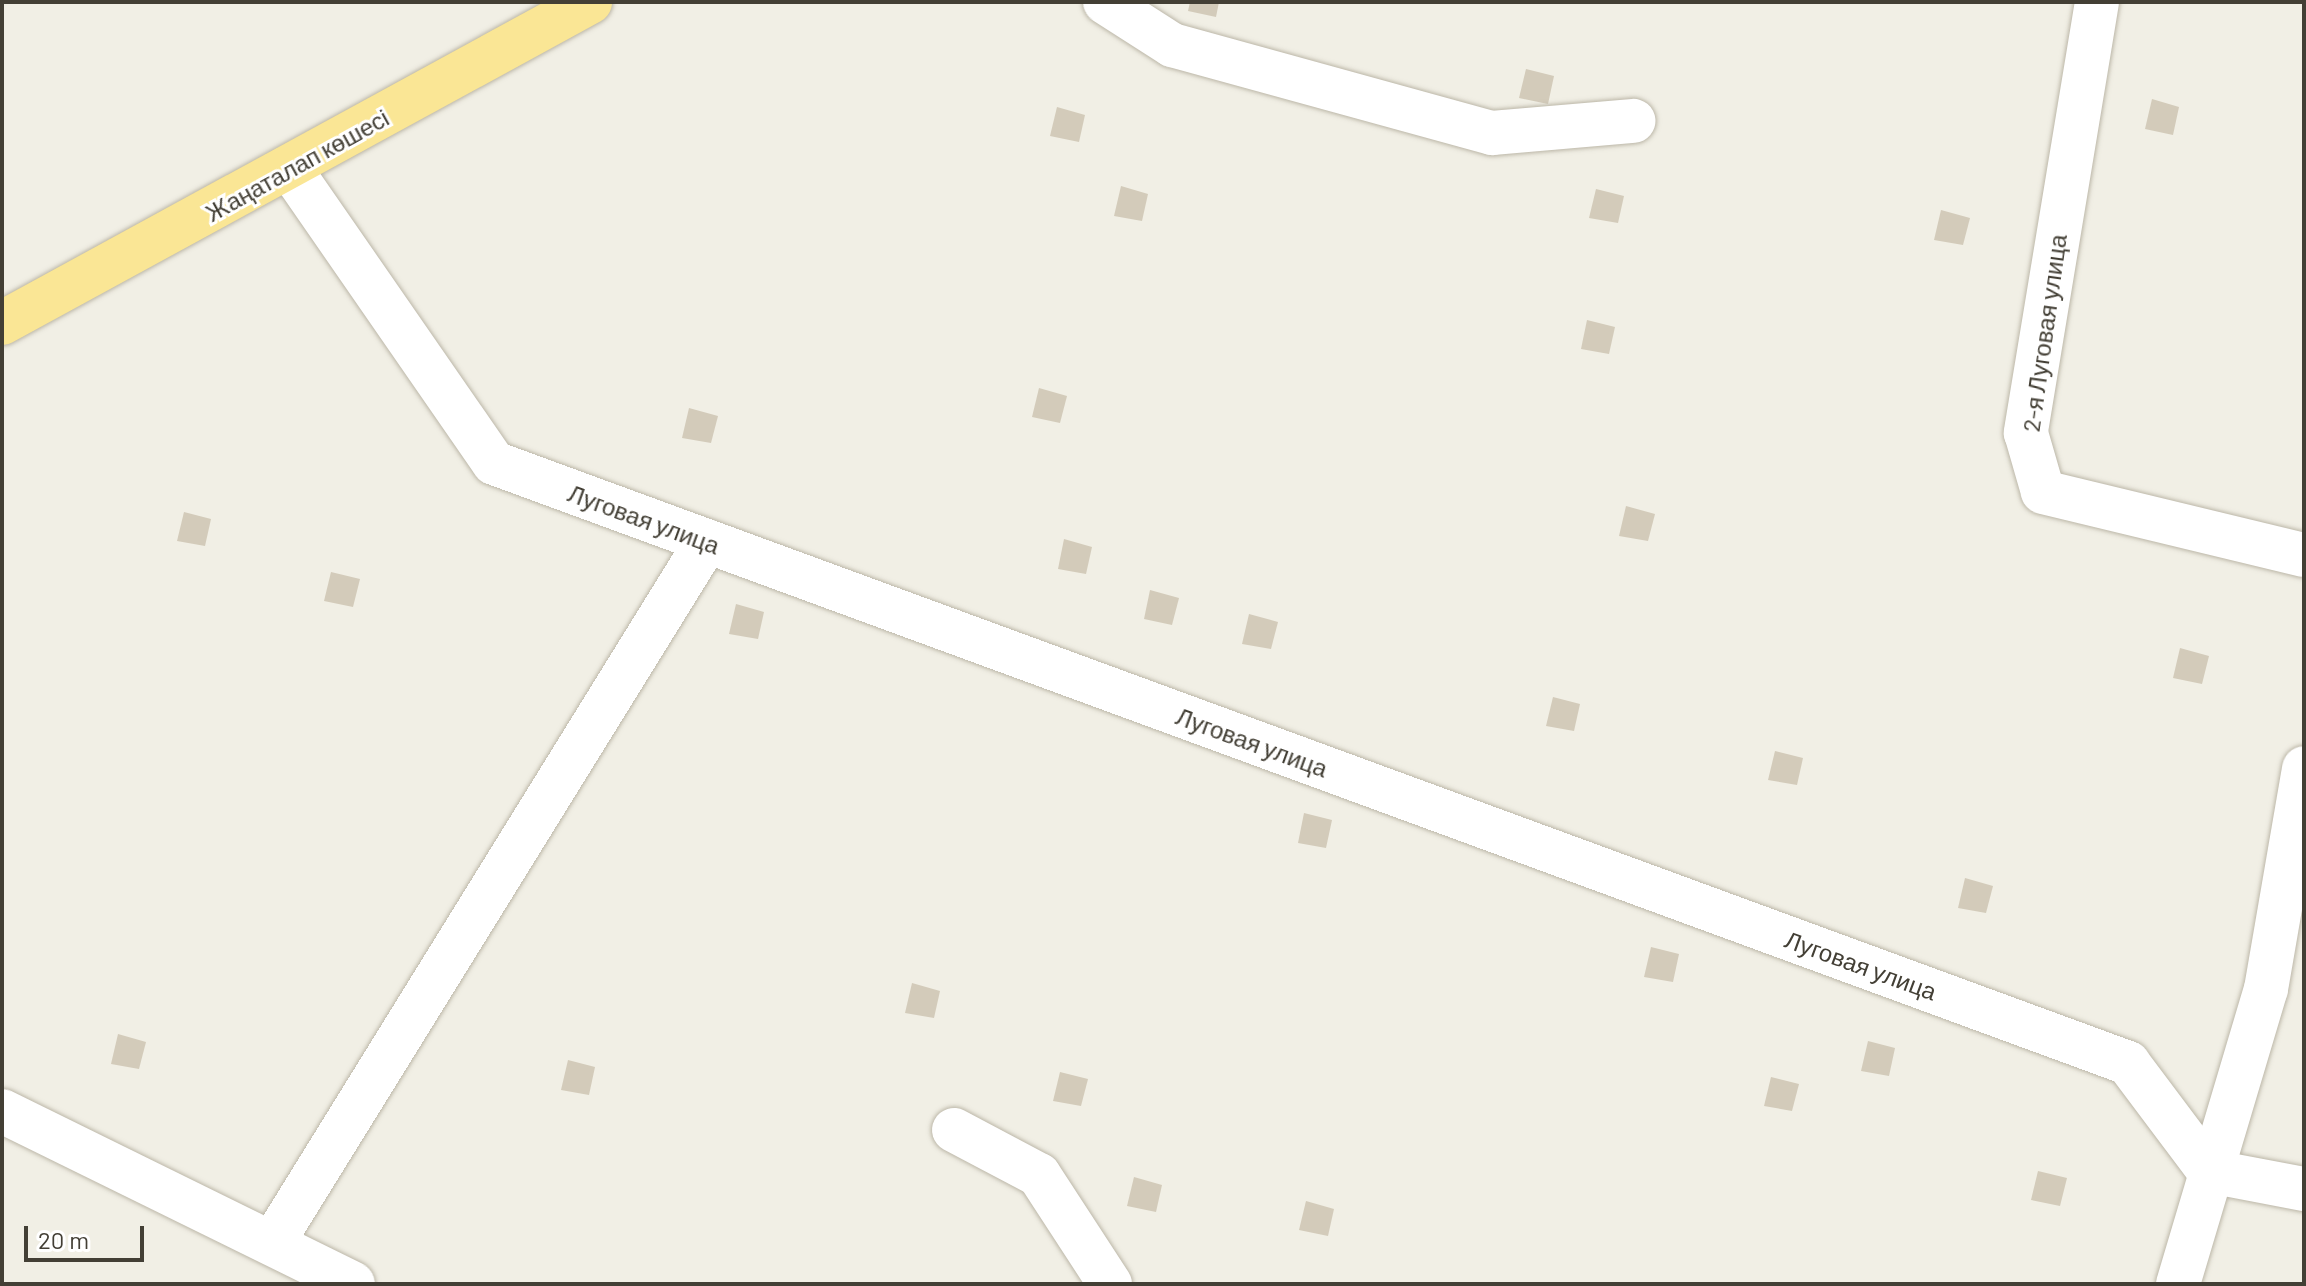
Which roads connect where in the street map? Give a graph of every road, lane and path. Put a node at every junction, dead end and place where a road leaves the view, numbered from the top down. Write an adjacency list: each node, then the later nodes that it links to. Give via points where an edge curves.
1 (590, 2): 5 (main road, Жаңаталап көшесі)
2 (1105, 2): 4 (street, via 1172,45 1492,133)
3 (2097, 2): 8 (street, 2-я Луговая улица, via 2026,433 2043,492)
4 (1633, 121)
5 (291, 170): 6 (main road, Жаңаталап көшесі); 7 (street, Луговая улица, via 494,463)
6 (2, 323)
7 (707, 541): 12 (street, Луговая улица, via 2128,1063); 14 (street)
8 (2304, 555)
9 (2304, 768): 12 (street, via 2266,989)
10 (2, 1111): 14 (street)
11 (954, 1130): 16 (street, via 1039,1175)
12 (2209, 1171): 13 (street); 17 (street)
13 (2304, 1189)
14 (273, 1242): 15 (street)
15 (353, 1284)
16 (1110, 1284)
17 (2178, 1284)

